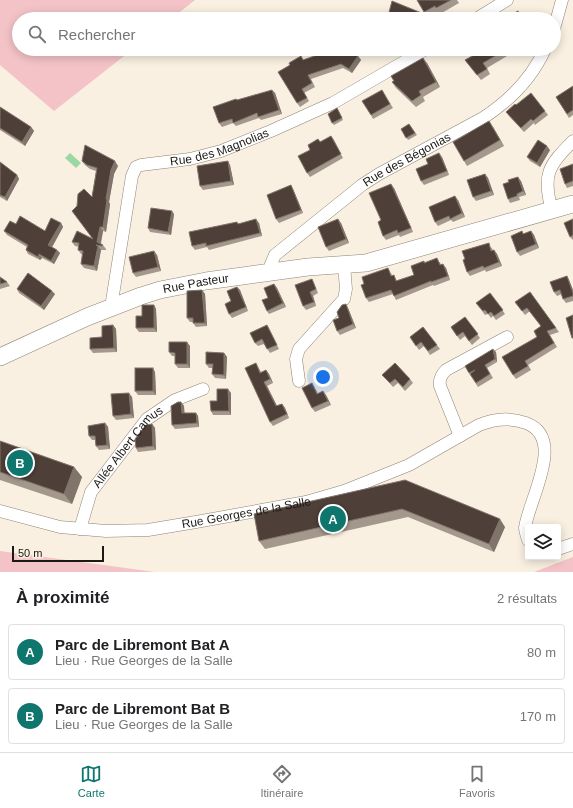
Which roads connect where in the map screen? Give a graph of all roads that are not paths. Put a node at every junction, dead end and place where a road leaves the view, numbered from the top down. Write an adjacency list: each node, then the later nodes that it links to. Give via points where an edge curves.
1 (507, 0): 3 (street)
2 (562, 0): 4 (street)
3 (487, 12)
4 (559, 12)
5 (414, 56): 12 (street, Rue des Magnolias, via 333,103 220,151 190,159 136,167 132,176 112,301)
6 (541, 56): 11 (street, Rue des Bégonias, via 524,83 498,108 362,185 275,254 270,264)
7 (573, 141): 9 (street, via 556,158 549,171 548,193)
8 (573, 204): 9 (street, Rue Pasteur)
9 (552, 211): 10 (street, Rue Pasteur, via 366,263)
10 (344, 265): 11 (street, Rue Pasteur); 15 (street, via 344,299 299,349 296,359)
11 (271, 272): 12 (street, Rue Pasteur, via 160,290)
12 (114, 306): 14 (street, Rue Pasteur)
13 (508, 337): 17 (street, via 442,374 440,386)
14 (0, 357)
15 (299, 381)
16 (203, 389): 20 (street, Allée Albert Camus, via 175,400 147,419 91,492)
17 (460, 436): 19 (street, Rue Georges de la Salle, via 478,425 499,419 520,421 534,427 542,437 544,451 539,484); 20 (street, Rue Georges de la Salle, via 409,465 344,491 306,502 148,530)
18 (0, 511): 20 (street, Rue Georges de la Salle, via 60,527)
19 (526, 524)
20 (80, 529)
21 (573, 544): 22 (street)
22 (561, 548)

